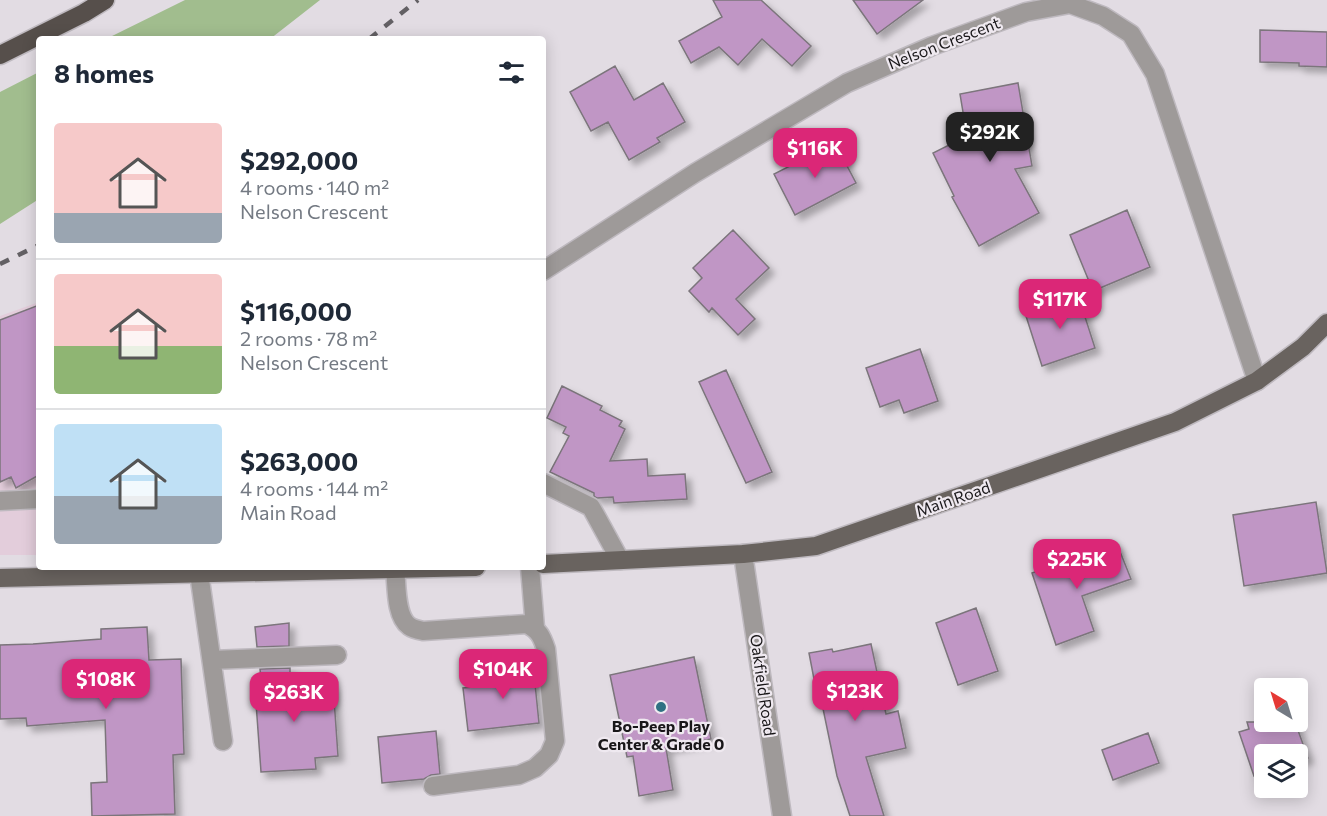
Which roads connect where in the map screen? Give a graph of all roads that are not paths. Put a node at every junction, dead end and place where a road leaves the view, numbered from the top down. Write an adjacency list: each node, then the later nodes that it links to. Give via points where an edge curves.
1 (105, 0): 2 (highway)
2 (38, 36)
3 (36, 37): 4 (highway)
4 (0, 55)
5 (546, 270): 7 (street, Nelson Crescent, via 695,173 847,83 932,46 1026,12 1070,4 1103,16 1131,34 1155,74)
6 (1327, 322): 7 (main road, Main Road)
7 (1257, 381): 11 (main road, Main Road, via 1175,422 828,542)
8 (546, 484): 12 (street, via 591,507)
9 (36, 499): 10 (street)
10 (0, 501)
11 (744, 554): 12 (main road, Main Road); 26 (street, Oakfield Road)
12 (620, 560): 13 (main road, Main Road)
13 (546, 564)
14 (174, 570): 18 (main road); 19 (main road)
15 (261, 570): 19 (main road)
16 (402, 570): 21 (street, via 399,608 412,629 517,624)
17 (530, 570): 21 (street)
18 (149, 571): 20 (main road)
19 (199, 573): 23 (street)
20 (0, 578)
21 (535, 628): 25 (street, via 546,649 555,741 549,755 535,768 519,775)
22 (337, 655): 23 (street)
23 (212, 660): 24 (street)
24 (223, 741)
25 (433, 786)
26 (782, 816)

